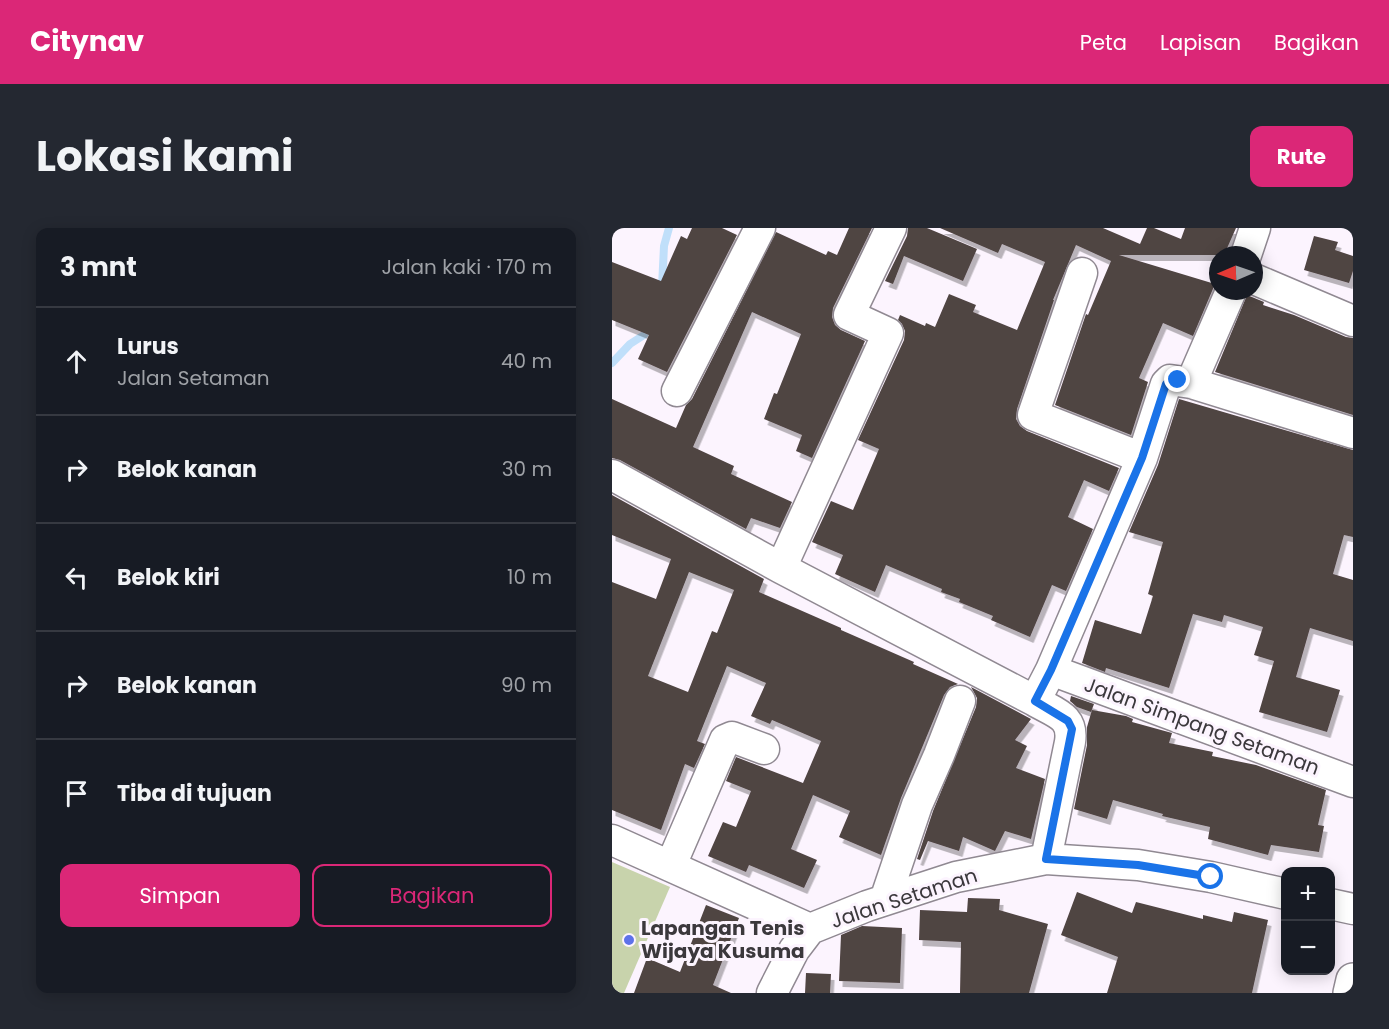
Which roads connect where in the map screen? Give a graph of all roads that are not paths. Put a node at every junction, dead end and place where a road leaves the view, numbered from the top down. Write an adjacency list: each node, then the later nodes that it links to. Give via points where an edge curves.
1 (760, 228): 10 (street)
2 (891, 228): 14 (street, via 849,315 888,333)
3 (1256, 228): 4 (street)
4 (1249, 246)
5 (1082, 273): 12 (street, via 1033,415)
6 (1263, 283): 8 (street)
7 (1227, 300): 9 (street)
8 (1353, 321)
9 (1191, 383): 11 (street); 12 (street, via 1170,380 1166,384)
10 (676, 390)
11 (1353, 433)
12 (1142, 458): 15 (street)
13 (612, 475): 14 (street)
14 (781, 568): 17 (street)
15 (1051, 670): 17 (street); 19 (street, Jalan Simpang Setaman)
16 (960, 701): 24 (street, via 917,805)
17 (1035, 701): 21 (street, via 1068,721 1072,729)
18 (764, 749): 22 (street, via 732,737 725,740)
19 (1353, 782)
20 (612, 840): 22 (street)
21 (1046, 859): 23 (street, Jalan Setaman, via 1138,865); 24 (street, Jalan Setaman, via 956,877)
22 (671, 865): 27 (street)
23 (1281, 893)
24 (885, 900): 27 (street, Jalan Setaman)
25 (1335, 905): 26 (street)
26 (1353, 909)
27 (810, 929): 29 (street, Jalan Setaman, via 794,950)
28 (1353, 980): 30 (street)
29 (772, 993)
30 (1350, 993)

